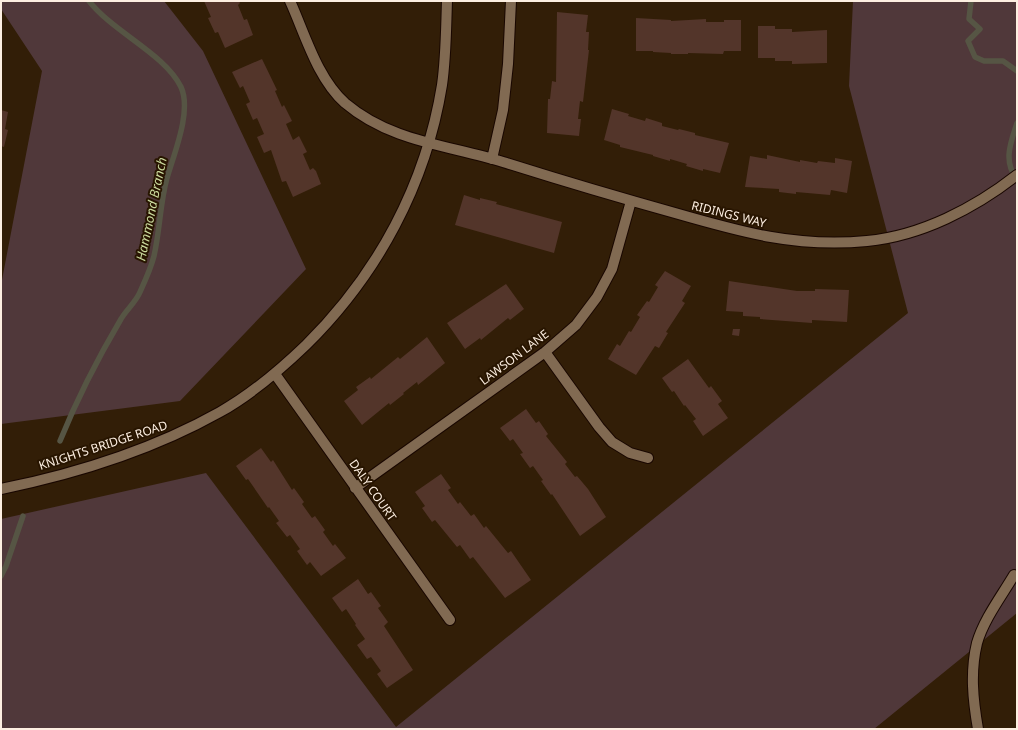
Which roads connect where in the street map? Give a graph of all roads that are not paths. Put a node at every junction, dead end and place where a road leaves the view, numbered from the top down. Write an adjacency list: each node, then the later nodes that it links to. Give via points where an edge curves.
1 (290, 1): 4 (street, RIDINGS WAY, via 328,82 343,101 389,131)
2 (447, 1): 4 (street, KNIGHTS BRIDGE ROAD, via 442,84)
3 (511, 1): 5 (street, via 503,110)
4 (428, 144): 5 (street, RIDINGS WAY); 9 (street, KNIGHTS BRIDGE ROAD, via 411,194 376,260 320,331)
5 (492, 159): 7 (street, RIDINGS WAY)
6 (1017, 175): 7 (street, RIDINGS WAY, via 996,191 936,223 904,234 869,241 827,244 748,234)
7 (631, 201): 8 (street, LAWSON LANE, via 612,269 576,325)
8 (544, 352): 10 (street, via 612,442 630,453); 11 (street, LAWSON LANE)
9 (275, 374): 11 (street, DALY COURT); 12 (street, KNIGHTS BRIDGE ROAD, via 222,411 169,438 85,467)
10 (648, 458)
11 (355, 488): 14 (street, DALY COURT)
12 (1, 489)
13 (1014, 576): 15 (street, via 977,643 972,671)
14 (450, 620)
15 (978, 729)

